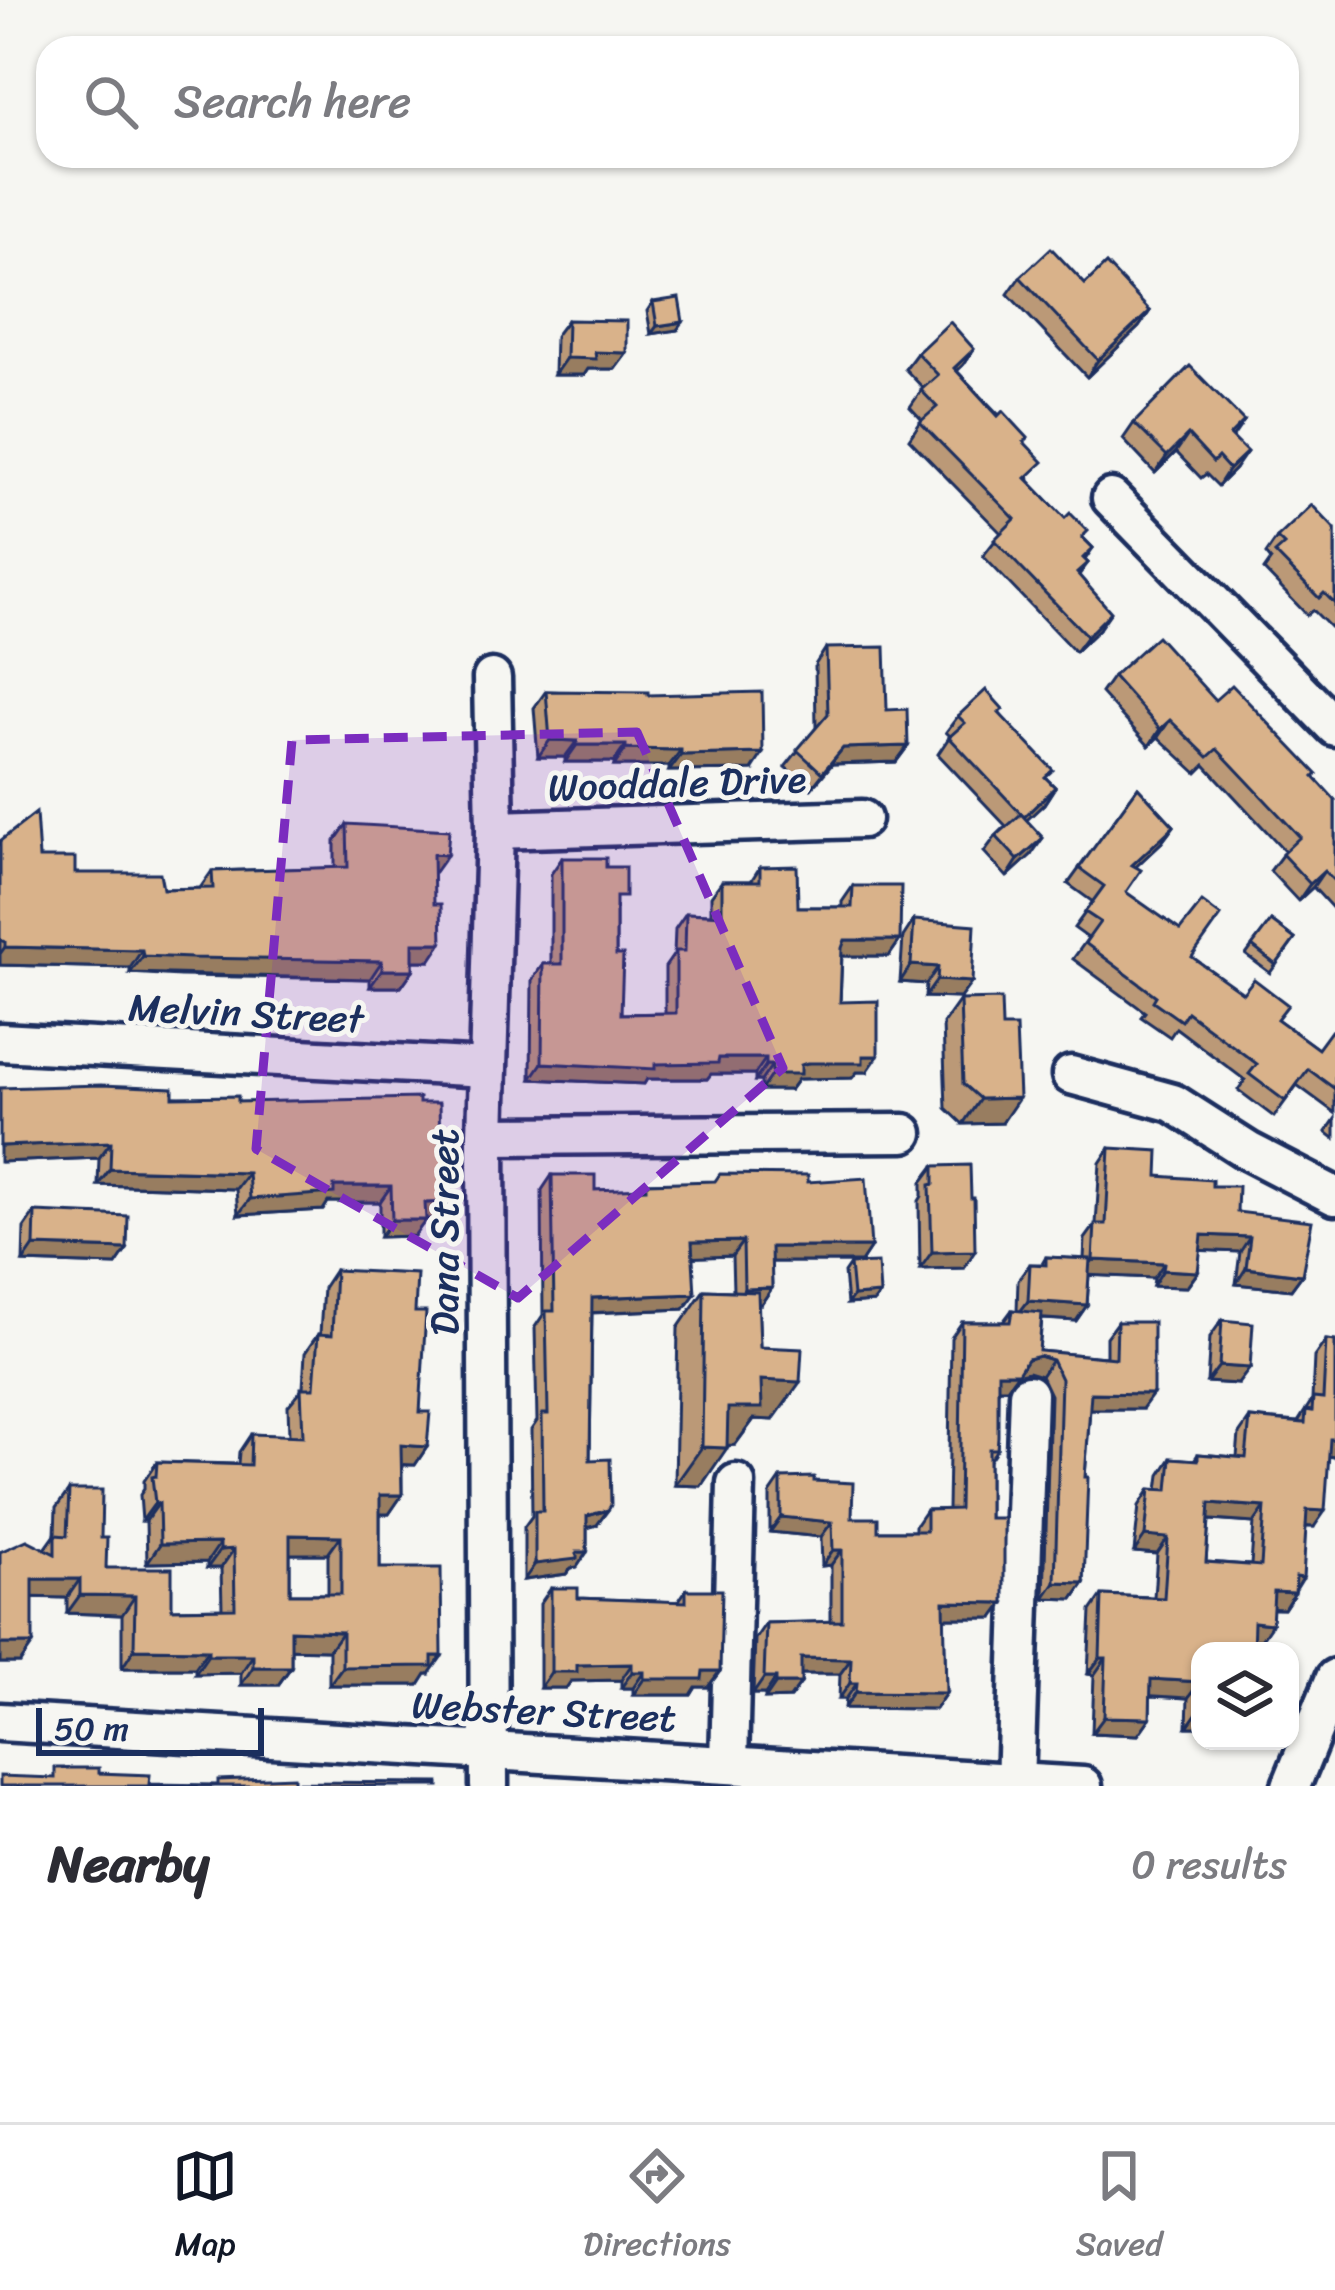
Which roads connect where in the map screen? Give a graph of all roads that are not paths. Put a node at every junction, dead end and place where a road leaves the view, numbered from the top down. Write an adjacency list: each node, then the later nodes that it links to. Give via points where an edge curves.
1 (1111, 498): 3 (street)
2 (492, 678): 5 (street, Dana Street)
3 (1335, 727)
4 (862, 819): 5 (street, Wooddale Drive)
5 (495, 830): 7 (street, Dana Street)
6 (0, 1042): 7 (street, Melvin Street)
7 (487, 1068): 10 (street, Dana Street)
8 (1070, 1075): 11 (street, via 1173,1103)
9 (904, 1132): 10 (street)
10 (486, 1136): 17 (street, Dana Street)
11 (1335, 1196)
12 (1028, 1394): 18 (street)
13 (736, 1483): 16 (street)
14 (1335, 1678): 20 (street)
15 (0, 1722): 17 (street, Webster Street)
16 (729, 1764): 17 (street, Webster Street); 18 (street, Webster Street)
17 (488, 1768)
18 (1015, 1784): 19 (street, Webster Street)
19 (1083, 1786)
20 (1291, 1786)

